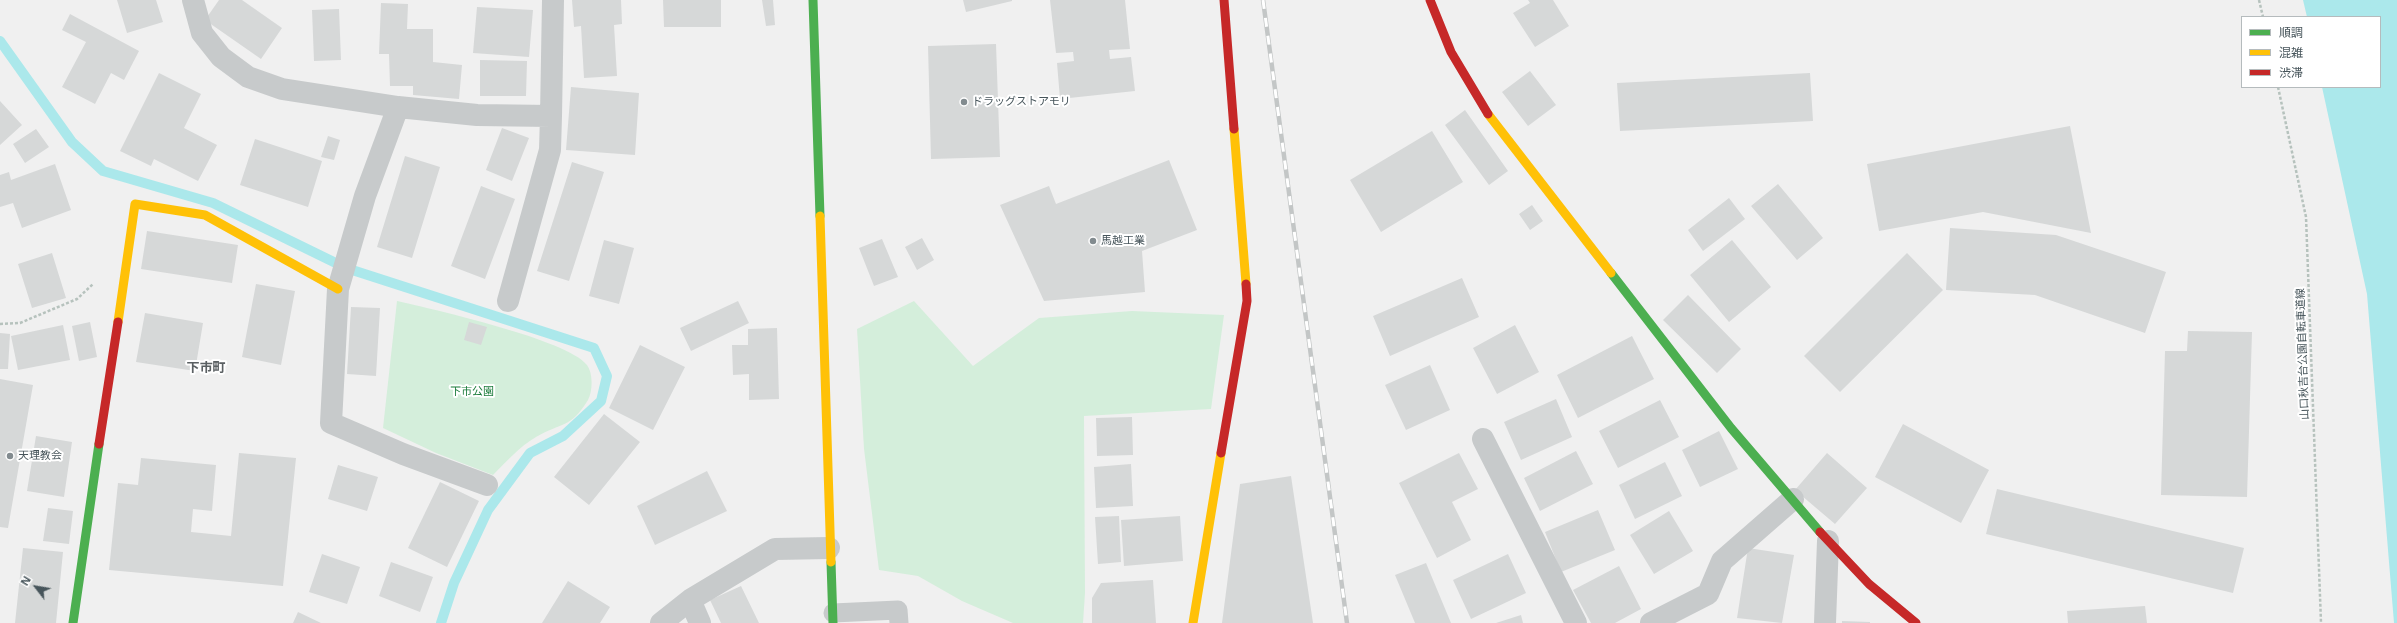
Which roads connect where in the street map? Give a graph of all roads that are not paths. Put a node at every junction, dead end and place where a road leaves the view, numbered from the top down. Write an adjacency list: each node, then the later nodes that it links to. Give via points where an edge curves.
1 (193, 0): 6 (street, via 202,33 221,57 248,77 282,89)
2 (553, 0): 7 (street)
3 (813, 0): 14 (street)
4 (1224, 0): 21 (street, via 1247,301)
5 (1430, 0): 12 (street, via 1451,52 1487,112 1731,428)
6 (398, 107): 7 (street, via 477,115); 8 (street, via 365,196)
7 (551, 116): 9 (street, via 550,150)
8 (338, 289): 11 (street, via 331,423 403,454); 17 (street, via 205,215 135,204)
9 (508, 301)
10 (1483, 439): 22 (street)
11 (487, 485)
12 (1793, 499): 13 (street); 23 (street, via 1722,561 1708,594)
13 (1828, 541): 24 (street); 25 (street, via 1869,584)
14 (829, 548): 15 (street, via 776,549); 16 (street)
15 (690, 600): 18 (street); 19 (street)
16 (833, 618): 20 (lane, via 898,610)
17 (74, 623)
18 (660, 623)
19 (700, 623)
20 (899, 623)
21 (1193, 623)
22 (1576, 623)
23 (1651, 623)
24 (1825, 623)
25 (1916, 623)

